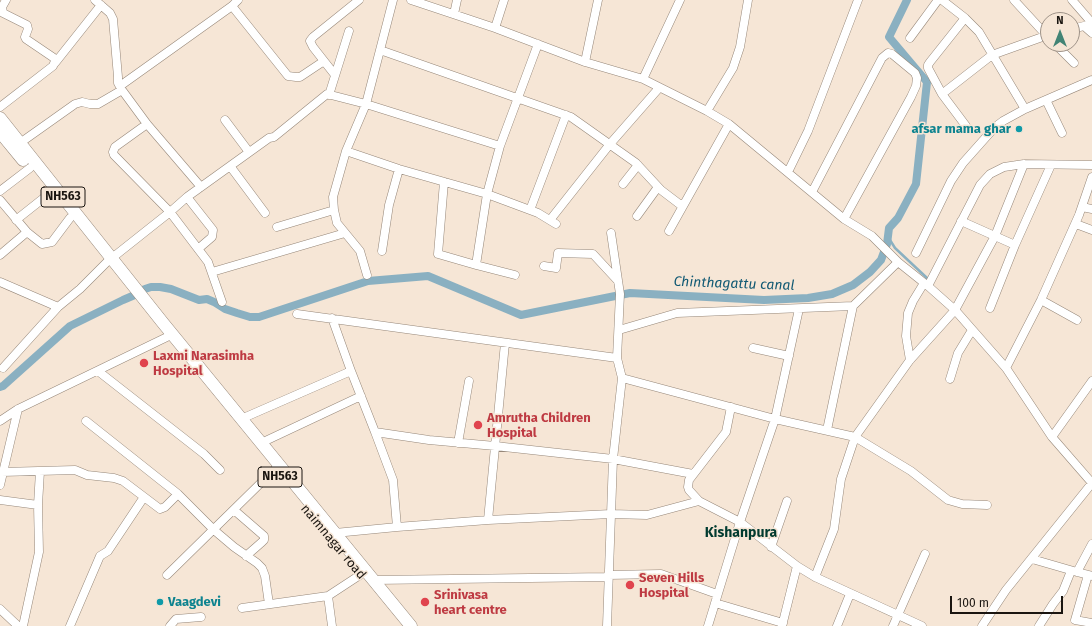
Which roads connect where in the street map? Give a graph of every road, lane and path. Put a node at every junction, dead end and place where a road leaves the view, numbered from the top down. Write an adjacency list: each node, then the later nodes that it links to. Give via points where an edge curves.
1 (6, 0): 32 (street, via 2,7 3,13 27,25 26,39 54,58)
2 (359, 0): 30 (street, via 310,41)
3 (392, 0): 27 (street)
4 (411, 0): 17 (street)
5 (457, 0): 17 (street)
6 (504, 0): 20 (street)
7 (598, 0): 31 (street)
8 (680, 0): 35 (street)
9 (748, 0): 46 (street, via 740,47 733,68)
10 (858, 0): 67 (street, via 808,131)
11 (938, 0): 24 (street)
12 (942, 0): 18 (street)
13 (1014, 0): 21 (street)
14 (1072, 0): 19 (street)
15 (98, 2): 32 (street); 37 (street, via 113,19)
16 (235, 3): 30 (street, via 288,76 300,76); 37 (street)
17 (454, 14): 20 (street)
18 (965, 18): 29 (street, via 979,32); 40 (street, via 928,65 929,72)
19 (1089, 24): 23 (street)
20 (495, 28): 26 (street)
21 (1040, 28)
22 (349, 31): 34 (street)
23 (1092, 32)
24 (910, 38)
25 (1040, 39): 29 (street)
26 (538, 44): 31 (street); 41 (street)
27 (380, 50): 41 (street); 43 (street)
28 (1063, 52): 33 (street)
29 (992, 55): 40 (street); 45 (street)
30 (324, 61): 34 (street)
31 (585, 62): 35 (street)
32 (55, 63): 44 (street)
33 (1074, 63)
34 (335, 75): 39 (street)
35 (643, 79): 38 (street)
36 (1092, 80): 42 (street)
37 (121, 88): 50 (street); 55 (street, via 98,104 75,104)
38 (660, 88): 46 (street); 56 (street)
39 (329, 94): 43 (street); 59 (street, via 274,137 268,138)
40 (942, 94): 52 (street)
41 (518, 98): 47 (street); 57 (street)
42 (1046, 100): 45 (street); 54 (street)
43 (366, 104): 57 (street); 58 (street)
44 (0, 107)
45 (1025, 109): 102 (street, via 995,127 963,163 951,181)
46 (707, 111): 51 (street)
47 (566, 115): 56 (street); 83 (street)
48 (0, 118): 55 (highway, NH563)
49 (225, 120): 59 (street)
50 (147, 124): 71 (street); 84 (street, via 115,147 113,152)
51 (730, 124): 67 (street); 79 (street)
52 (966, 126)
53 (0, 132): 65 (highway, NH563)
54 (1062, 133)
55 (20, 143): 105 (highway, NH563)
56 (610, 144): 61 (street); 83 (street, via 553,222)
57 (500, 146): 76 (street)
58 (346, 151): 66 (street); 82 (street, via 333,197)
59 (249, 152): 64 (street)
60 (1024, 164): 62 (street); 90 (street, via 1004,167 990,174 980,185); 98 (street)
61 (638, 165): 70 (street); 72 (street)
62 (1050, 165): 63 (street); 99 (street)
63 (1092, 165)
64 (230, 166): 71 (street); 85 (street)
65 (30, 168): 73 (street); 75 (highway, NH563)
66 (399, 169): 69 (street); 101 (street, via 389,205)
67 (788, 172): 74 (street)
68 (1092, 177): 80 (street)
69 (444, 182): 76 (street); 106 (street, via 438,254)
70 (623, 184)
71 (201, 187): 77 (street)
72 (658, 187): 79 (street); 86 (street)
73 (0, 191)
74 (812, 192): 88 (street); 88 (street, via 882,58 888,53 892,54 915,73 916,86)
75 (50, 193): 87 (highway, NH563); 89 (street)
76 (487, 194): 83 (street); 106 (street)
77 (187, 197): 84 (street); 100 (street, via 213,230 212,237)
78 (0, 200): 89 (street)
79 (682, 206): 94 (street)
80 (1082, 207): 81 (street); 91 (street)
81 (1092, 209)
82 (334, 210): 92 (street); 96 (street, via 336,223)
83 (530, 210)
84 (170, 212): 100 (street); 105 (street)
85 (265, 214)
86 (637, 216)
87 (70, 218): 95 (street, via 49,243 42,244); 105 (highway, NH563)
88 (844, 219): 104 (street, via 872,236)
89 (16, 220): 95 (street)
90 (961, 221): 98 (street); 113 (street)
91 (1076, 224): 93 (street); 114 (street)
92 (277, 227)
93 (1092, 230)
94 (669, 231)
95 (27, 232): 103 (street)
96 (345, 233): 108 (street); 109 (street, via 360,251)
97 (611, 233): 111 (street)
98 (994, 236): 99 (street); 120 (street)
99 (1015, 245): 118 (street)
100 (198, 249): 108 (street)
101 (382, 251)
102 (916, 254)
103 (0, 255)
104 (896, 259): 113 (street); 116 (street)
105 (109, 260): 117 (street); 124 (highway, NH563)
106 (476, 265): 110 (street)
107 (544, 266): 111 (street, via 556,268 558,253 593,254)
108 (212, 272): 115 (street)
109 (367, 275)
110 (515, 275)
111 (618, 280): 125 (street)
112 (0, 282): 117 (street)
113 (926, 284): 120 (street); 132 (street, via 913,301 908,313 906,336)
114 (1041, 300): 123 (street); 134 (street)
115 (222, 302)
116 (853, 306): 119 (street); 148 (street)
117 (58, 307): 133 (street)
118 (990, 308)
119 (799, 309): 125 (street, via 677,313); 130 (street)
120 (955, 310): 126 (street); 132 (street)
121 (297, 314): 122 (street)
122 (332, 318): 128 (street); 136 (street)
123 (1077, 320)
124 (161, 325): 127 (highway, naimnagar road / NH563); 144 (highway, NH563)
125 (619, 330): 131 (street)
126 (972, 330): 134 (street); 138 (street, via 958,353)
127 (167, 337): 135 (street); 157 (highway, naimnagar road / NH563)
128 (504, 342): 131 (street); 154 (street)
129 (753, 348): 130 (street)
130 (789, 356): 145 (street)
131 (617, 358): 137 (street)
132 (910, 360): 150 (street)
133 (4, 368)
134 (1006, 368): 151 (street)
135 (98, 371): 143 (street); 156 (street, via 204,454)
136 (351, 371): 141 (street); 144 (street)
137 (622, 378): 142 (street); 155 (street)
138 (950, 379)
139 (469, 381): 153 (street)
140 (1092, 381): 151 (street)
141 (361, 396): 149 (street); 152 (street)
142 (731, 407): 145 (street); 160 (street, via 726,432)
143 (18, 409): 146 (street); 159 (street)
144 (241, 419): 152 (highway, NH563)
145 (775, 419): 148 (street); 173 (street)
146 (0, 421)
147 (86, 421): 163 (street)
148 (828, 430): 150 (street)
149 (375, 432): 153 (street); 174 (street, via 393,480)
150 (856, 437): 169 (street, via 911,471 948,500 962,504); 188 (street, via 841,479 834,529)
151 (1052, 437): 161 (street)
152 (261, 443): 176 (highway, NH563)
153 (458, 443): 154 (street)
154 (495, 446): 155 (street); 172 (street)
155 (613, 459): 160 (street); 171 (street)
156 (220, 470)
157 (274, 470): 170 (street); 184 (highway, naimnagar road / NH563)
158 (40, 471): 159 (street); 164 (street, via 75,470 87,475 114,478 123,481); 168 (street)
159 (2, 472): 162 (street)
160 (694, 474): 166 (street, via 689,480 688,487)
161 (1092, 483): 181 (street)
162 (0, 485)
163 (178, 494): 164 (street, via 160,509); 175 (street)
164 (144, 497): 203 (street, via 108,551 100,556)
165 (0, 500): 168 (street)
166 (699, 500): 171 (street, via 647,515); 173 (street)
167 (787, 501): 178 (street)
168 (38, 505): 202 (street, via 39,552)
169 (987, 505)
170 (234, 510): 175 (street); 180 (street, via 264,536 262,542)
171 (611, 514): 172 (street); 187 (street)
172 (488, 520): 174 (street)
173 (740, 522): 178 (street); 190 (street)
174 (397, 526): 176 (street)
175 (214, 530): 180 (street); 185 (street)
176 (335, 533): 189 (highway, NH563)
177 (1092, 544): 183 (street)
178 (771, 547): 182 (street)
179 (925, 554): 197 (street)
180 (246, 556): 194 (street, via 262,568)
181 (1032, 558): 183 (street); 213 (street)
182 (797, 566): 188 (street); 200 (street)
183 (1074, 572): 186 (street); 214 (street)
184 (360, 574): 192 (street); 206 (highway, naimnagar road / NH563)
185 (167, 575)
186 (1090, 575): 199 (street, via 1075,620)
187 (608, 576): 189 (street); 190 (street, via 661,574); 208 (street)
188 (815, 577): 191 (street)
189 (374, 580): 207 (highway, NH563)
190 (717, 594): 193 (street)
191 (850, 594): 197 (street); 210 (street)
192 (328, 596): 194 (street); 205 (street)
193 (715, 603): 200 (street); 209 (street)
194 (270, 604): 195 (street)
195 (242, 608)
196 (0, 609): 201 (street)
197 (897, 615): 211 (street); 212 (street)
198 (201, 617): 204 (street, via 176,619)
199 (1092, 623)
200 (783, 625)
201 (18, 626)
202 (23, 626)
203 (70, 626)
204 (170, 626)
205 (332, 626)
206 (403, 626)
207 (411, 626)
208 (607, 626)
209 (709, 626)
210 (837, 626)
211 (894, 626)
212 (922, 626)
213 (982, 626)
214 (1039, 626)

